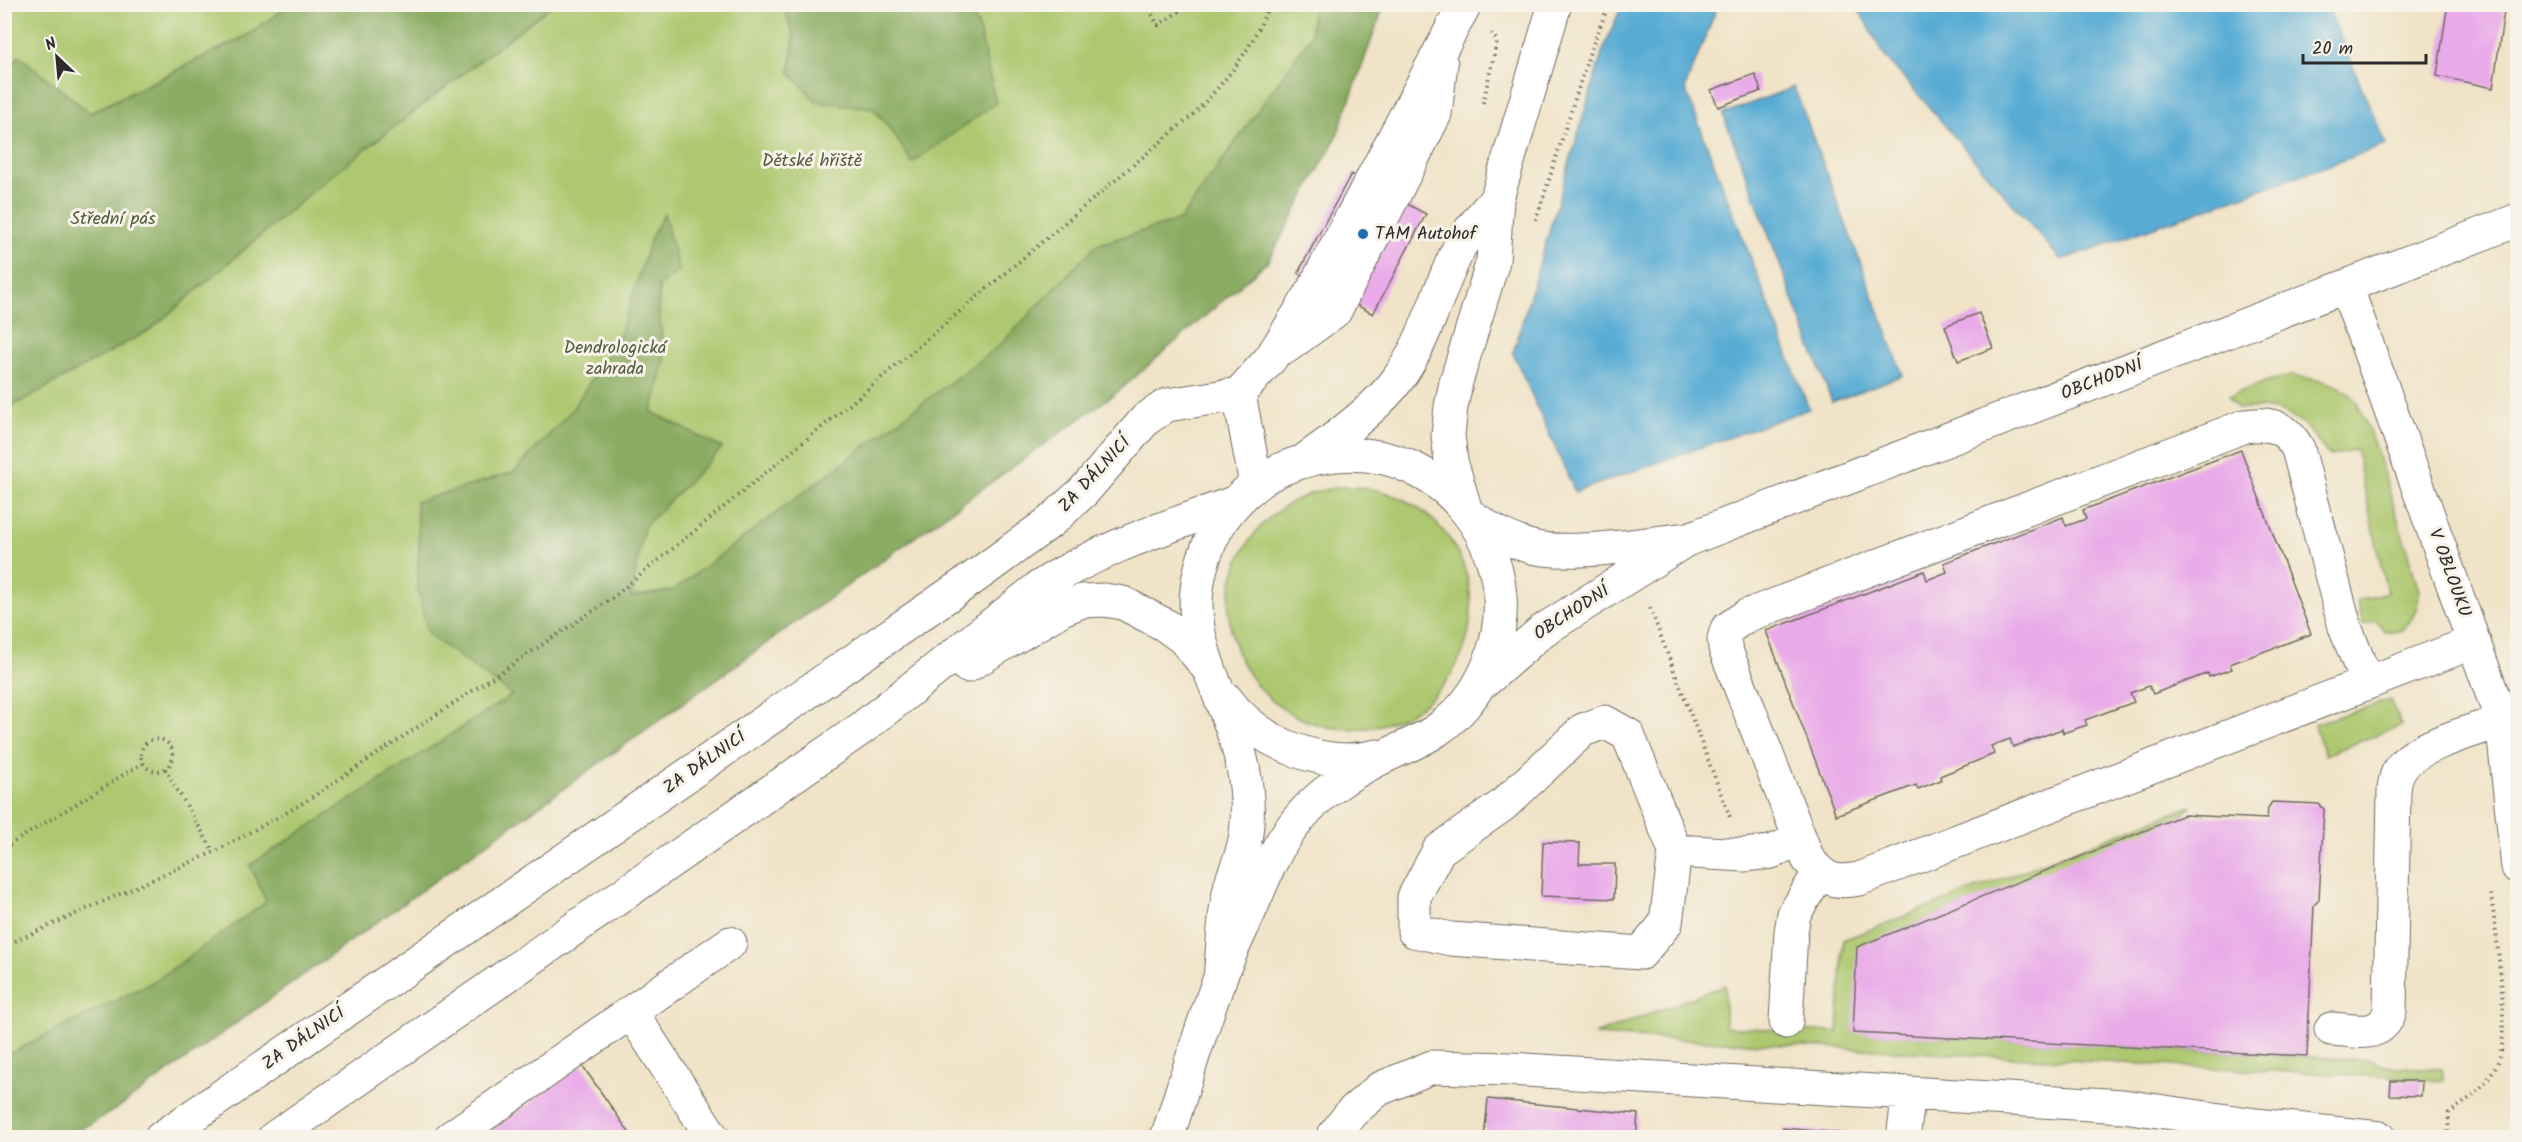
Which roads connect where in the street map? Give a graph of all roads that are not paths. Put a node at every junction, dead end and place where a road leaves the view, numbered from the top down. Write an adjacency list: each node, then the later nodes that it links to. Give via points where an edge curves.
1 (1465, 4): 6 (main road, via 1311,294 1271,358)
2 (1555, 4): 3 (main road)
3 (1497, 198): 7 (main road, via 1459,248 1425,329 1398,379 1333,440); 9 (main road, via 1493,261 1456,382 1448,435 1451,461)
4 (2517, 220): 5 (main road, OBCHODNÍ)
5 (2346, 286): 10 (main road, OBCHODNÍ); 11 (main road, V OBLOUKU)
6 (1239, 394): 8 (main road); 29 (main road, ZA DÁLNICÍ, via 1167,405 1146,419 1084,491 1032,536)
7 (1304, 460): 8 (main road, via 1276,472); 9 (main road, via 1346,453 1386,458 1427,476 1448,490)
8 (1246, 493): 12 (main road, via 1220,522 1210,540 1196,584 1197,630); 16 (main road, via 1066,569 1012,607)
9 (1468, 512): 10 (main road, OBCHODNÍ, via 1508,540 1530,547); 14 (main road, via 1490,549 1497,572 1501,615 1492,656)
10 (1686, 540): 14 (main road, OBCHODNÍ, via 1542,631)
11 (2474, 642): 13 (main road); 15 (main road, V OBLOUKU)
12 (1212, 676): 16 (main road, via 1183,638 1144,612 1124,603 1082,601 1062,609); 17 (main road, via 1242,717 1260,732 1304,753 1351,759); 23 (main road, via 1234,732 1247,798 1243,850 1230,887)
13 (2367, 683): 18 (main road, via 2345,627 2293,439 2282,429 2260,423 2244,426 1733,623 1727,629 1725,648); 21 (main road, via 1859,879 1837,881)
14 (1469, 699): 17 (main road, via 1437,730)
15 (2502, 721): 20 (main road, V OBLOUKU); 26 (main road, via 2424,750 2411,757 2396,776 2390,1011 2380,1029)
16 (862, 728): 30 (main road)
17 (1396, 751): 23 (main road, via 1338,782 1305,810 1286,834)
18 (1800, 840): 19 (main road, via 1771,852 1744,855); 21 (main road)
19 (1675, 851): 19 (main road, via 1628,735 1605,722 1583,730 1503,805 1439,850 1414,897 1414,930 1451,939 1641,952 1666,923)
20 (2517, 867)
21 (1819, 873): 25 (main road, via 1794,914)
22 (730, 943): 24 (main road)
23 (1220, 979): 33 (main road)
24 (631, 1012): 31 (main road); 32 (main road)
25 (1786, 1022)
26 (2331, 1029)
27 (1909, 1093): 28 (main road, via 2123,1106); 34 (main road, via 1510,1068 1432,1068 1379,1089 1351,1113); 35 (main road)
28 (2256, 1131): 36 (main road)
29 (161, 1137)
30 (274, 1137)
31 (450, 1137)
32 (713, 1137)
33 (1167, 1137)
34 (1332, 1137)
35 (1903, 1137)
36 (2380, 1137)

